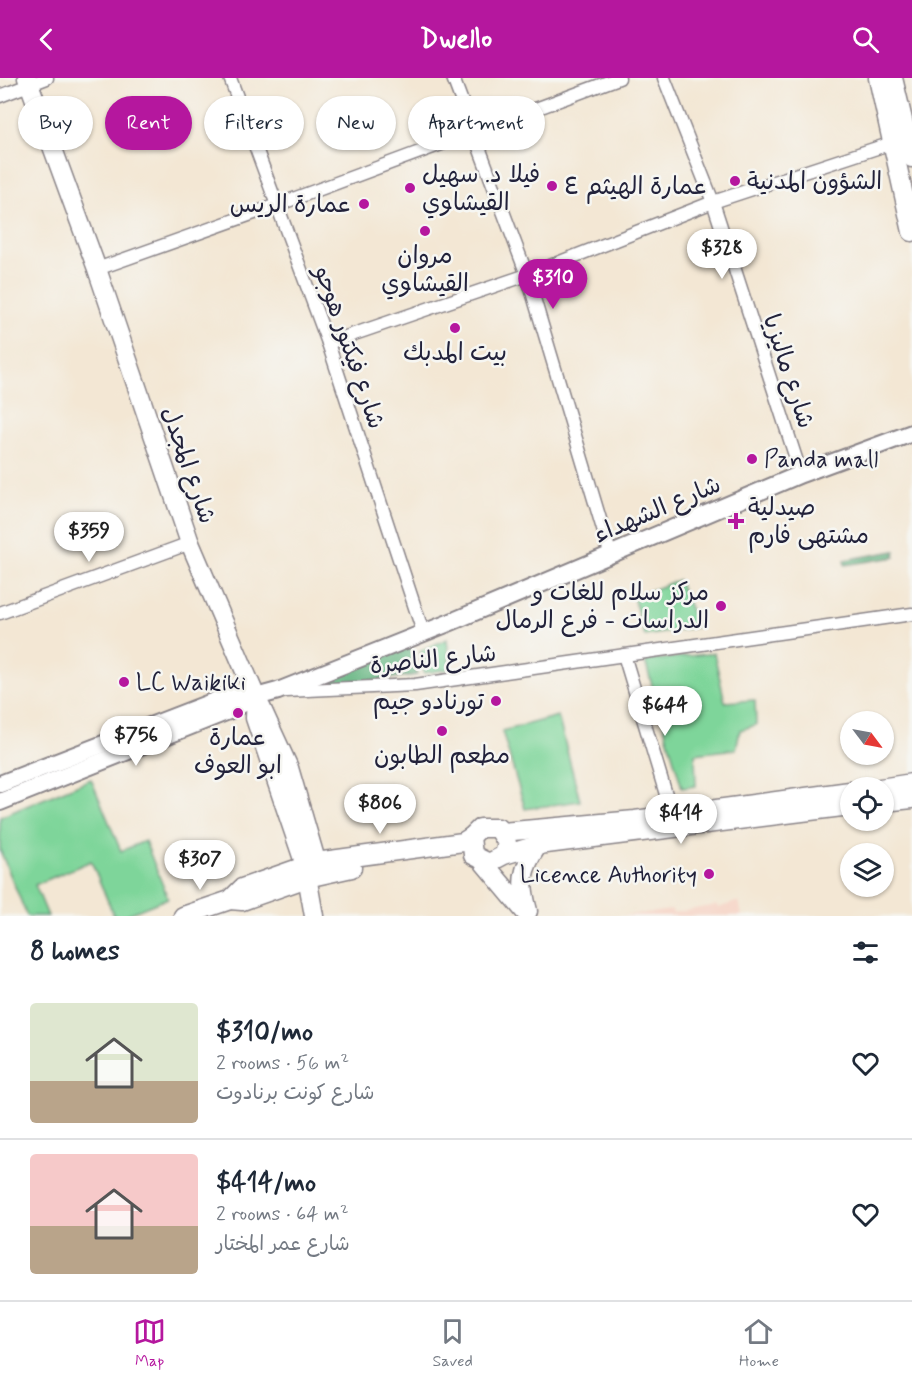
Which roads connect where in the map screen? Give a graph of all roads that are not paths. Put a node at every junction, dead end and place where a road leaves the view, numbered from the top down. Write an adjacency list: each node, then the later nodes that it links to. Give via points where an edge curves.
1 (47, 78): 8 (street)
2 (230, 78): 17 (street, شارع فيكتور هوجو)
3 (453, 78): 10 (street)
4 (619, 78): 11 (street)
5 (664, 78): 16 (street, شارع ماليزيا)
6 (878, 78): 12 (main road)
7 (894, 78): 15 (main road)
8 (28, 81): 9 (street); 19 (main road, شارع المجدل)
9 (0, 96)
10 (460, 96)
11 (545, 106)
12 (892, 143): 16 (street); 18 (main road)
13 (428, 150): 17 (street)
14 (480, 150): 20 (street)
15 (912, 158)
16 (713, 202): 20 (street); 25 (street, شارع ماليزيا)
17 (277, 206): 19 (street); 21 (street, شارع فيكتور هوجو)
18 (912, 232)
19 (97, 269): 26 (main road, شارع المجدل)
20 (527, 275): 21 (street); 27 (street)
21 (328, 343): 30 (street, شارع فيكتور هوجو)
22 (912, 421): 24 (street, شارع الشهداء)
23 (912, 433): 24 (street, شارع الشهداء)
24 (884, 443): 25 (street, شارع الشهداء)
25 (801, 474): 27 (street, شارع الشهداء)
26 (190, 543): 28 (street); 33 (main road, شارع المجدل)
27 (611, 556): 30 (street, شارع الشهداء)
28 (0, 613)
29 (912, 615): 31 (street, شارع الناصرة)
30 (423, 632): 32 (street)
31 (624, 655): 32 (street, شارع الناصرة, via 415,685); 42 (street)
32 (278, 691): 33 (street)
33 (255, 697): 35 (street, via 225,697); 40 (street); 48 (main road, شارع المجدل, via 255,718)
34 (912, 783): 36 (main road)
35 (0, 784)
36 (894, 786)
37 (840, 794): 42 (main road)
38 (912, 799): 39 (main road)
39 (894, 801)
40 (0, 802)
41 (840, 807): 42 (main road)
42 (674, 821): 43 (main road); 45 (main road)
43 (502, 832): 44 (main road, via 486,826); 46 (main road, via 507,843)
44 (471, 837): 47 (main road, via 471,849); 48 (main road, via 463,842)
45 (538, 845): 46 (main road); 49 (main road, via 521,884)
46 (504, 855): 47 (main road, via 495,862); 49 (main road)
47 (480, 861): 48 (main road, via 459,855); 49 (main road)
48 (312, 870): 50 (main road, via 242,888 230,900); 51 (main road); 52 (main road)
49 (529, 914)
50 (183, 916)
51 (314, 916)
52 (327, 916)

